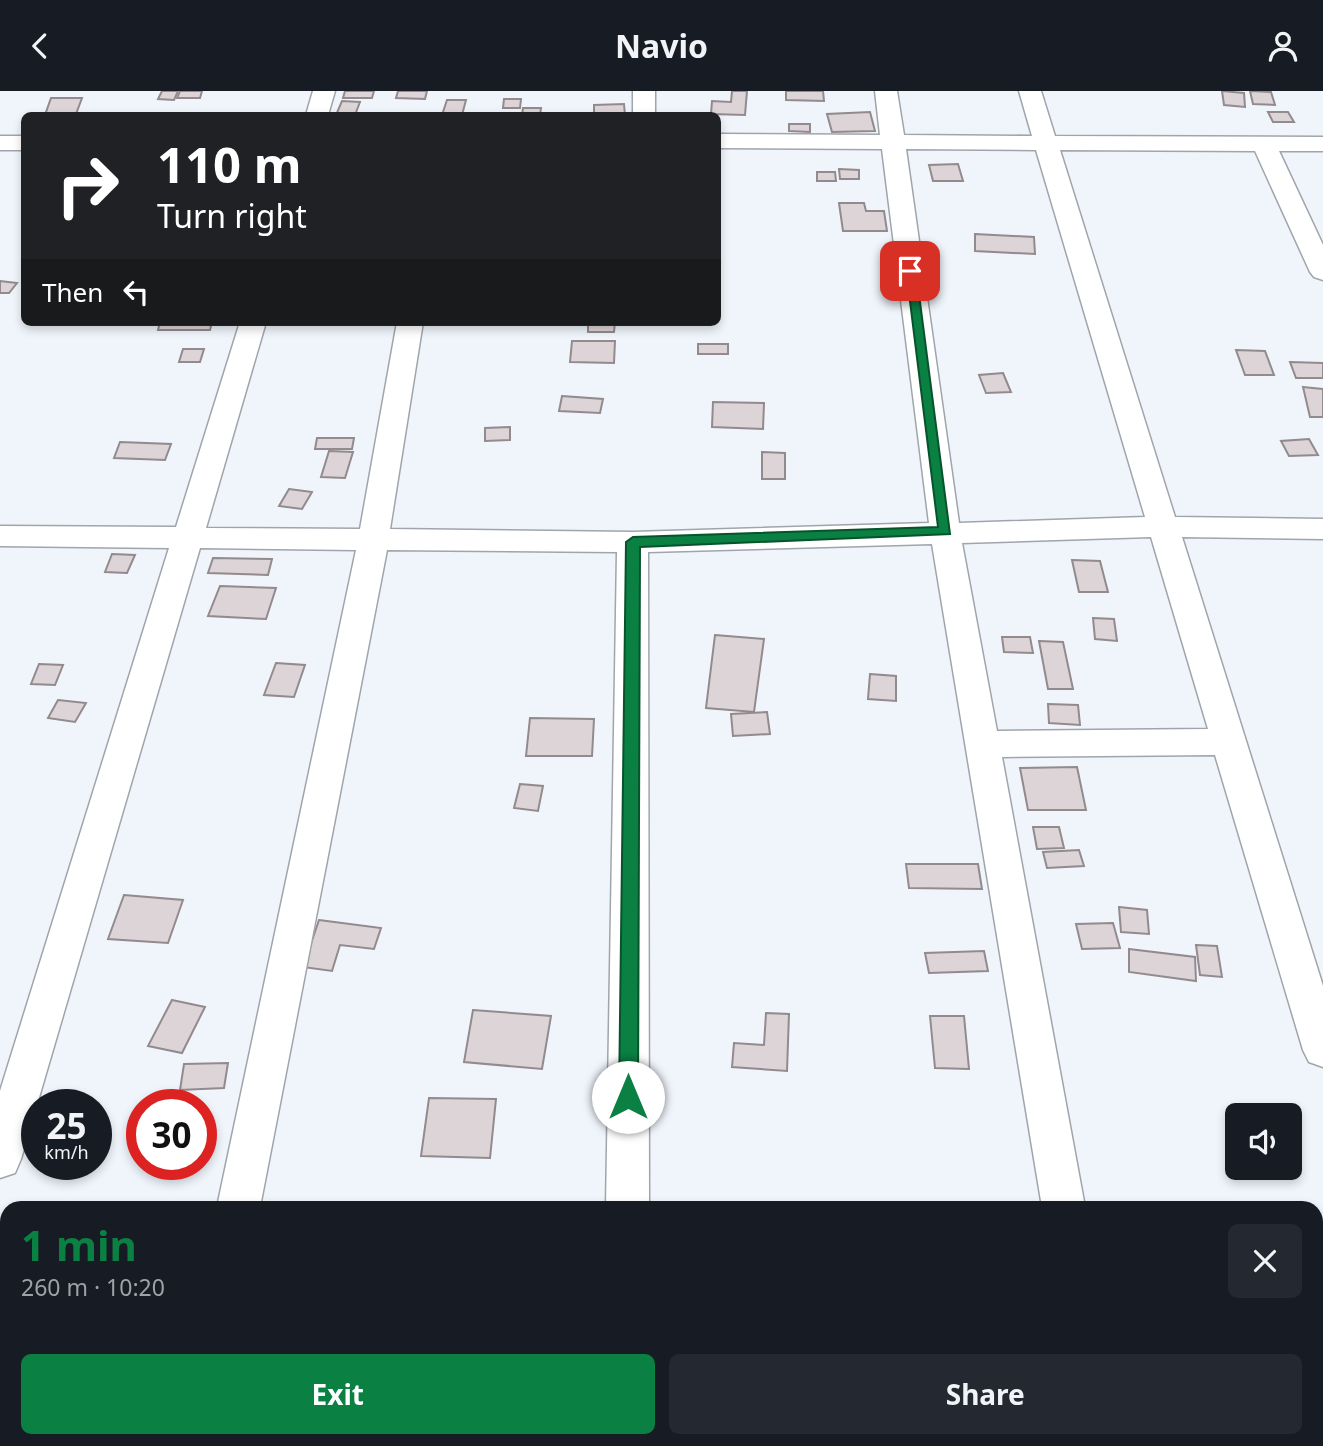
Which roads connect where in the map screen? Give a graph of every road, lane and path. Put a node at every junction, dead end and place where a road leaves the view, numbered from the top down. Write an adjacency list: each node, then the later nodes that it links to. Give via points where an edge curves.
1 (324, 91): 5 (street)
2 (644, 91): 6 (street)
3 (886, 91): 8 (street)
4 (1030, 91): 9 (street)
5 (318, 112)
6 (644, 112)
7 (721, 141): 8 (street)
8 (892, 141): 9 (street); 19 (street)
9 (1044, 142): 12 (street); 17 (street)
10 (0, 143): 11 (street)
11 (21, 143)
12 (1264, 144): 13 (street); 14 (street)
13 (1323, 144)
14 (1323, 272)
15 (253, 326): 21 (street)
16 (409, 326): 22 (street)
17 (1163, 527): 18 (street); 19 (street); 24 (street)
18 (1323, 529)
19 (945, 531): 23 (street); 25 (street)
20 (0, 536): 21 (street)
21 (187, 538): 22 (street); 27 (street)
22 (373, 541): 23 (street); 28 (street)
23 (633, 542): 29 (street)
24 (1229, 742): 25 (street); 26 (street)
25 (983, 744): 30 (street)
26 (1323, 1050)
27 (0, 1159)
28 (239, 1201)
29 (627, 1201)
30 (1062, 1201)

